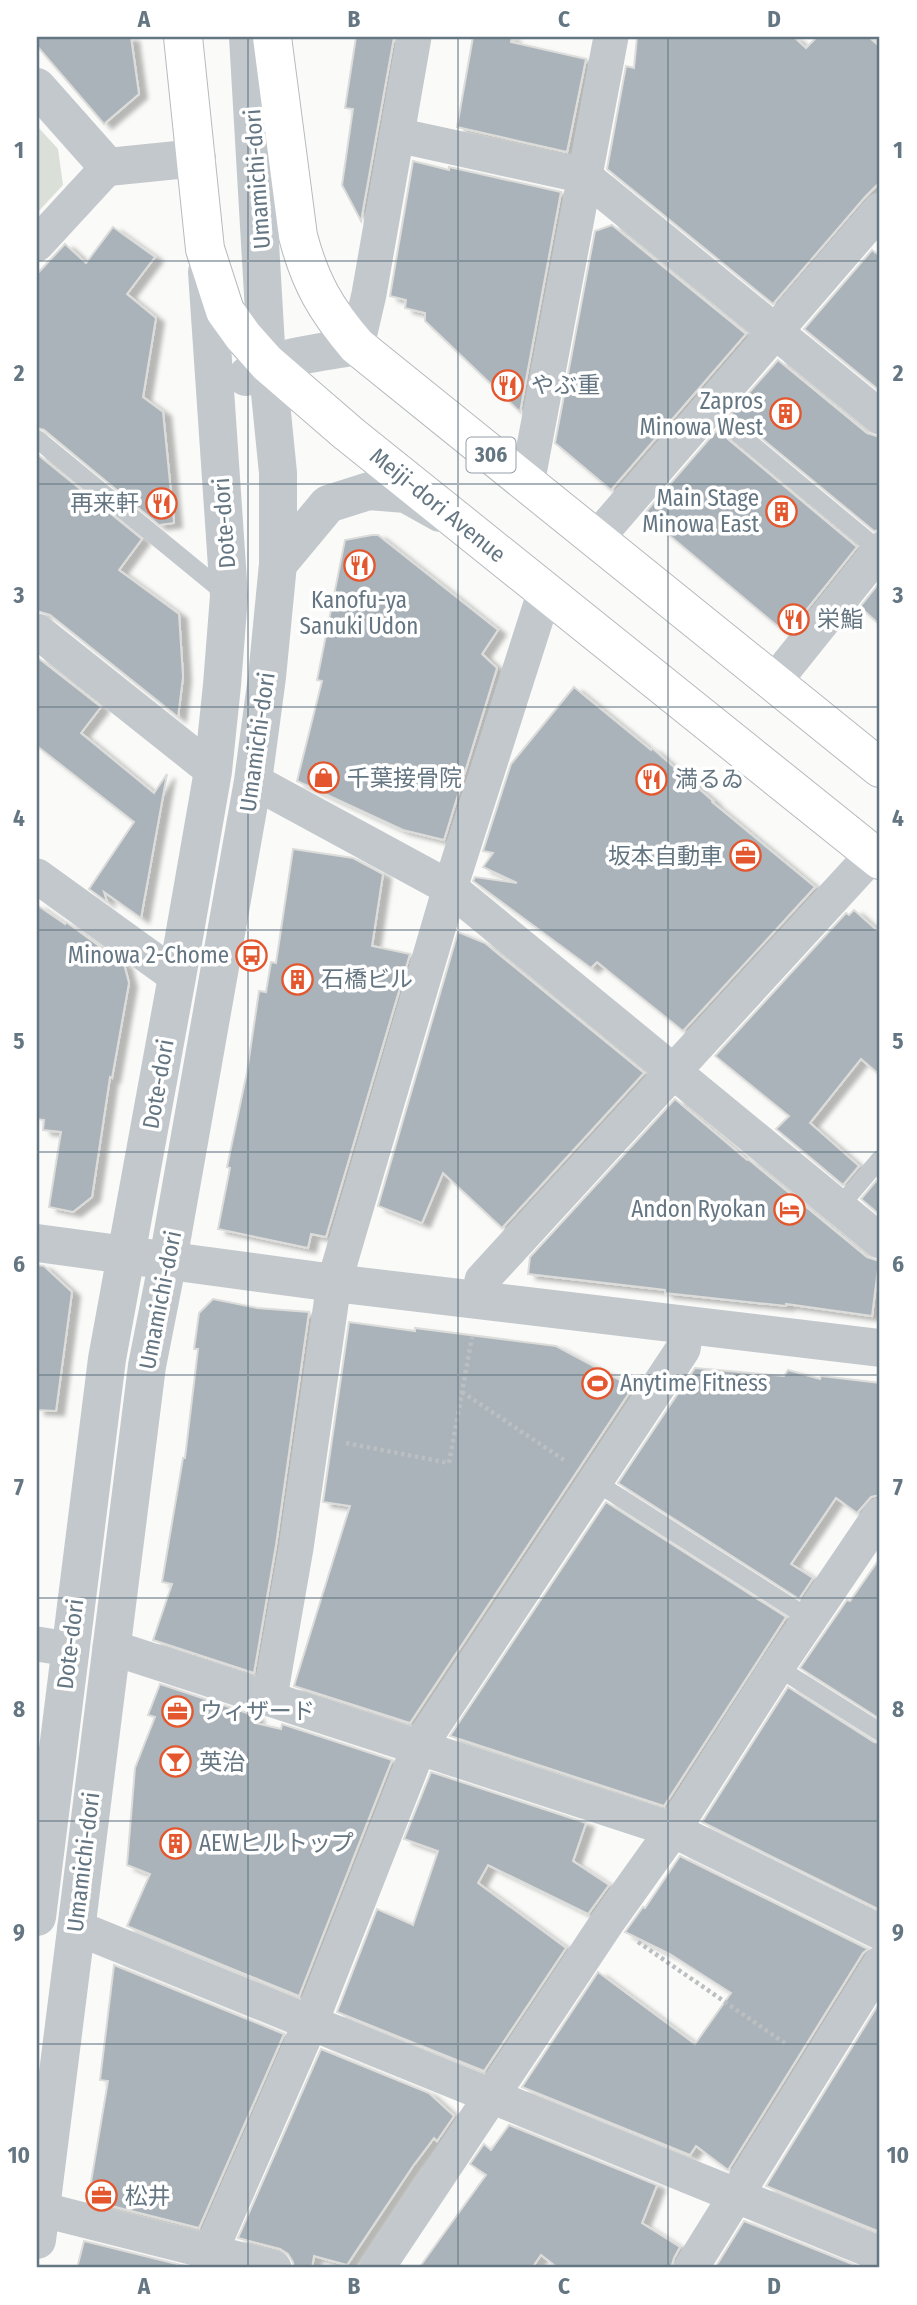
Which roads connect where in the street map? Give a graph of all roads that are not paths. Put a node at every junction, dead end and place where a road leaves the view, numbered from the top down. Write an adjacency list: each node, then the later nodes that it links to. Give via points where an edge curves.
1 (183, 37): 8 (main road, Meiji-dori Avenue)
2 (248, 37): 16 (street, Umamichi-dori)
3 (272, 37): 15 (main road, 306, via 305,265 333,318)
4 (414, 37): 7 (street)
5 (611, 37): 10 (street)
6 (37, 87): 9 (street)
7 (397, 135): 10 (street); 15 (street)
8 (197, 158): 9 (street); 13 (main road, Meiji-dori Avenue)
9 (108, 167): 12 (street)
10 (584, 176): 14 (street); 20 (street)
11 (880, 210): 14 (street)
12 (37, 244)
13 (205, 248): 16 (main road, Meiji-dori Avenue, via 225,311); 26 (street, Dote-dori)
14 (775, 333): 17 (street); 18 (street)
15 (357, 346): 16 (street); 20 (main road, 306)
16 (267, 363): 21 (main road, Meiji-dori Avenue); 24 (street, Umamichi-dori, via 278,473); 26 (street, via 250,373 232,404 235,475)
17 (709, 409): 22 (street); 23 (lane)
18 (880, 417)
19 (37, 439): 26 (lane)
20 (527, 484): 22 (main road, 306)
21 (469, 530): 24 (street, via 406,494 369,491 328,504); 25 (main road, Meiji-dori Avenue)
22 (596, 539): 28 (main road, 306)
23 (880, 550): 28 (street)
24 (278, 564): 31 (street, Umamichi-dori)
25 (545, 591): 32 (main road, Meiji-dori Avenue); 34 (street)
26 (229, 596): 30 (street, Dote-dori)
27 (37, 631): 30 (street)
28 (774, 682): 29 (main road, 306)
29 (880, 768)
30 (212, 771): 35 (street, Dote-dori)
31 (253, 781): 34 (street); 42 (street, Umamichi-dori)
32 (877, 857): 36 (street)
33 (37, 876): 35 (street)
34 (450, 888): 36 (street); 43 (street)
35 (177, 977): 41 (street, Dote-dori)
36 (673, 1069): 38 (street); 44 (street, via 482,1280)
37 (880, 1159): 38 (lane)
38 (840, 1206): 39 (street)
39 (880, 1241)
40 (37, 1243): 41 (street)
41 (126, 1255): 42 (street); 50 (street, Dote-dori)
42 (168, 1260): 43 (street); 51 (street, Umamichi-dori, via 147,1366)
43 (334, 1283): 44 (street); 53 (street)
44 (479, 1300): 45 (street)
45 (687, 1326): 46 (street); 47 (street, via 683,1349)
46 (880, 1348)
47 (594, 1480): 49 (lane); 55 (street)
48 (880, 1515): 49 (street)
49 (810, 1619): 52 (street)
50 (53, 1646): 57 (street, Dote-dori)
51 (110, 1647): 53 (street); 58 (street, Umamichi-dori)
52 (778, 1667): 54 (lane); 56 (street)
53 (270, 1697): 55 (street)
54 (880, 1732)
55 (419, 1747): 56 (street); 61 (street)
56 (673, 1830): 59 (street); 62 (street)
57 (37, 1917)
58 (75, 1927): 61 (street); 64 (street, Umamichi-dori)
59 (880, 1932)
60 (880, 1964): 63 (street)
61 (310, 2024): 62 (street); 65 (street)
62 (492, 2096): 63 (street); 68 (street)
63 (736, 2195): 66 (street); 69 (street)
64 (38, 2225): 65 (street)
65 (210, 2253): 67 (street)
66 (880, 2254)
67 (274, 2268)
68 (377, 2268)
69 (691, 2268)

